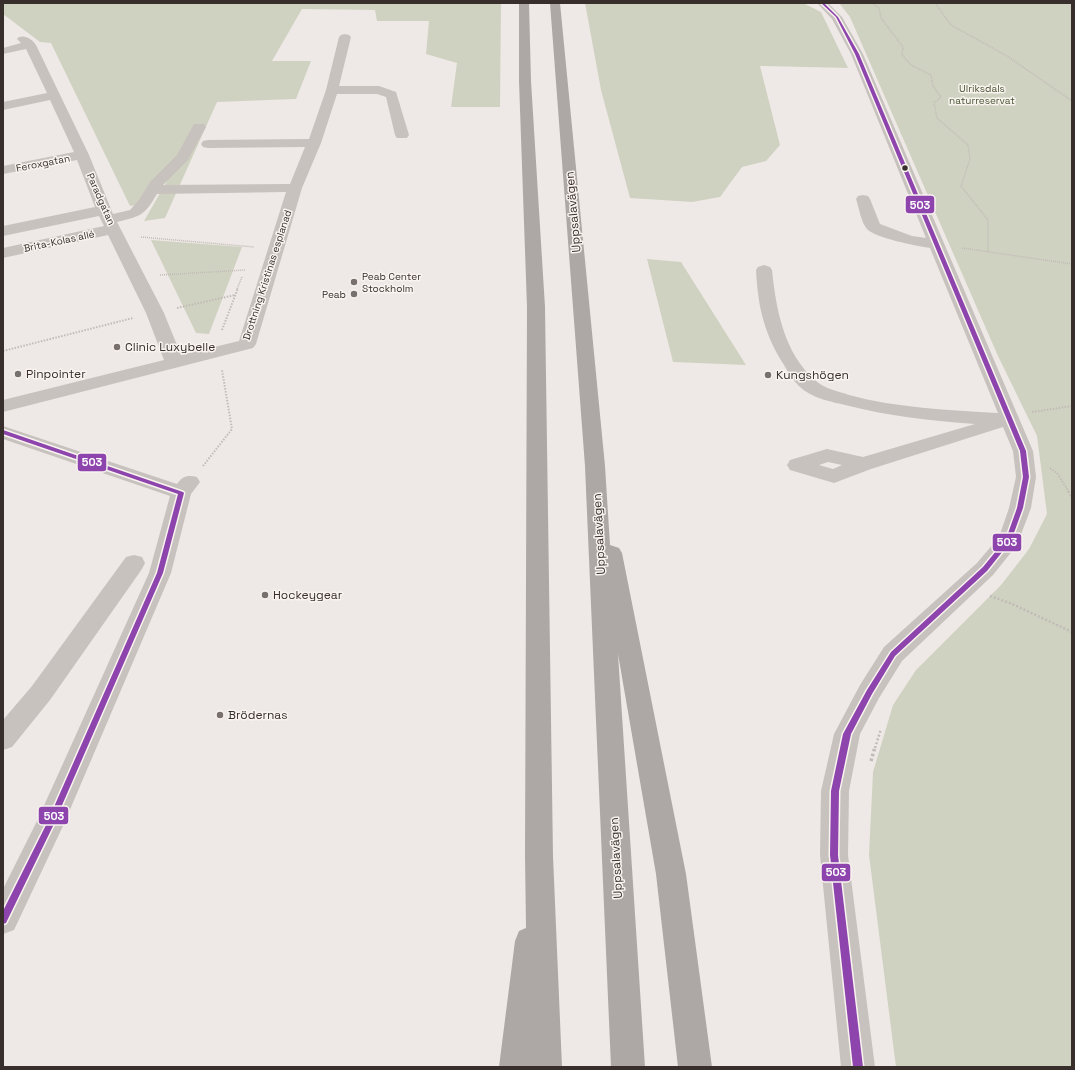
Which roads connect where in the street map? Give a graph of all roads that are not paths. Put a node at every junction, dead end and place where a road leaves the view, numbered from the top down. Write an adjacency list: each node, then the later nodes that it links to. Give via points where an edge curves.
1 (524, 3): 31 (highway, via 525,81 536,307)
2 (555, 3): 28 (highway, Uppsalavägen)
3 (822, 3): 20 (street, via 837,18 856,54)
4 (345, 37): 6 (street, Drottning Kristinas esplanad)
5 (3, 51): 7 (street, Paradgatan, via 27,42)
6 (332, 90): 10 (street, via 379,90 392,95); 11 (street, Drottning Kristinas esplanad)
7 (54, 95): 8 (street); 13 (street, Paradgatan)
8 (3, 106)
9 (199, 127): 16 (street, via 183,157)
10 (402, 135)
11 (314, 143): 12 (street); 15 (street, Drottning Kristinas esplanad)
12 (208, 144)
13 (82, 155): 14 (street, Feroxgatan); 18 (street, Paradgatan)
14 (3, 170)
15 (295, 188): 16 (street); 23 (street, Drottning Kristinas esplanad, via 247,344)
16 (152, 190): 18 (street, via 135,213)
17 (863, 199): 20 (street, via 876,228 909,240)
18 (110, 220): 19 (street, Brita-Kolas allé); 21 (street, Brita-Kolas allé); 23 (street, Paradgatan, via 155,313)
19 (3, 231)
20 (936, 244): 25 (street)
21 (3, 252)
22 (764, 270): 25 (street, via 767,304 780,342 794,366 809,384 826,394 872,407 923,415)
23 (174, 362): 24 (street, Drottning Kristinas esplanad)
24 (3, 406)
25 (1010, 420): 27 (street); 37 (street, via 1023,452 1026,477 1020,508 1009,540 985,569 894,654 847,734 835,791 834,854)
26 (3, 432): 32 (street, via 185,488 160,573 49,826)
27 (864, 464)
28 (595, 466): 35 (highway, Uppsalavägen); 36 (highway, via 672,874)
29 (134, 563): 30 (street, via 41,693)
30 (3, 739)
31 (539, 856): 33 (highway); 34 (highway)
32 (3, 920)
33 (516, 1067)
34 (545, 1067)
35 (628, 1067)
36 (695, 1067)
37 (858, 1067)

